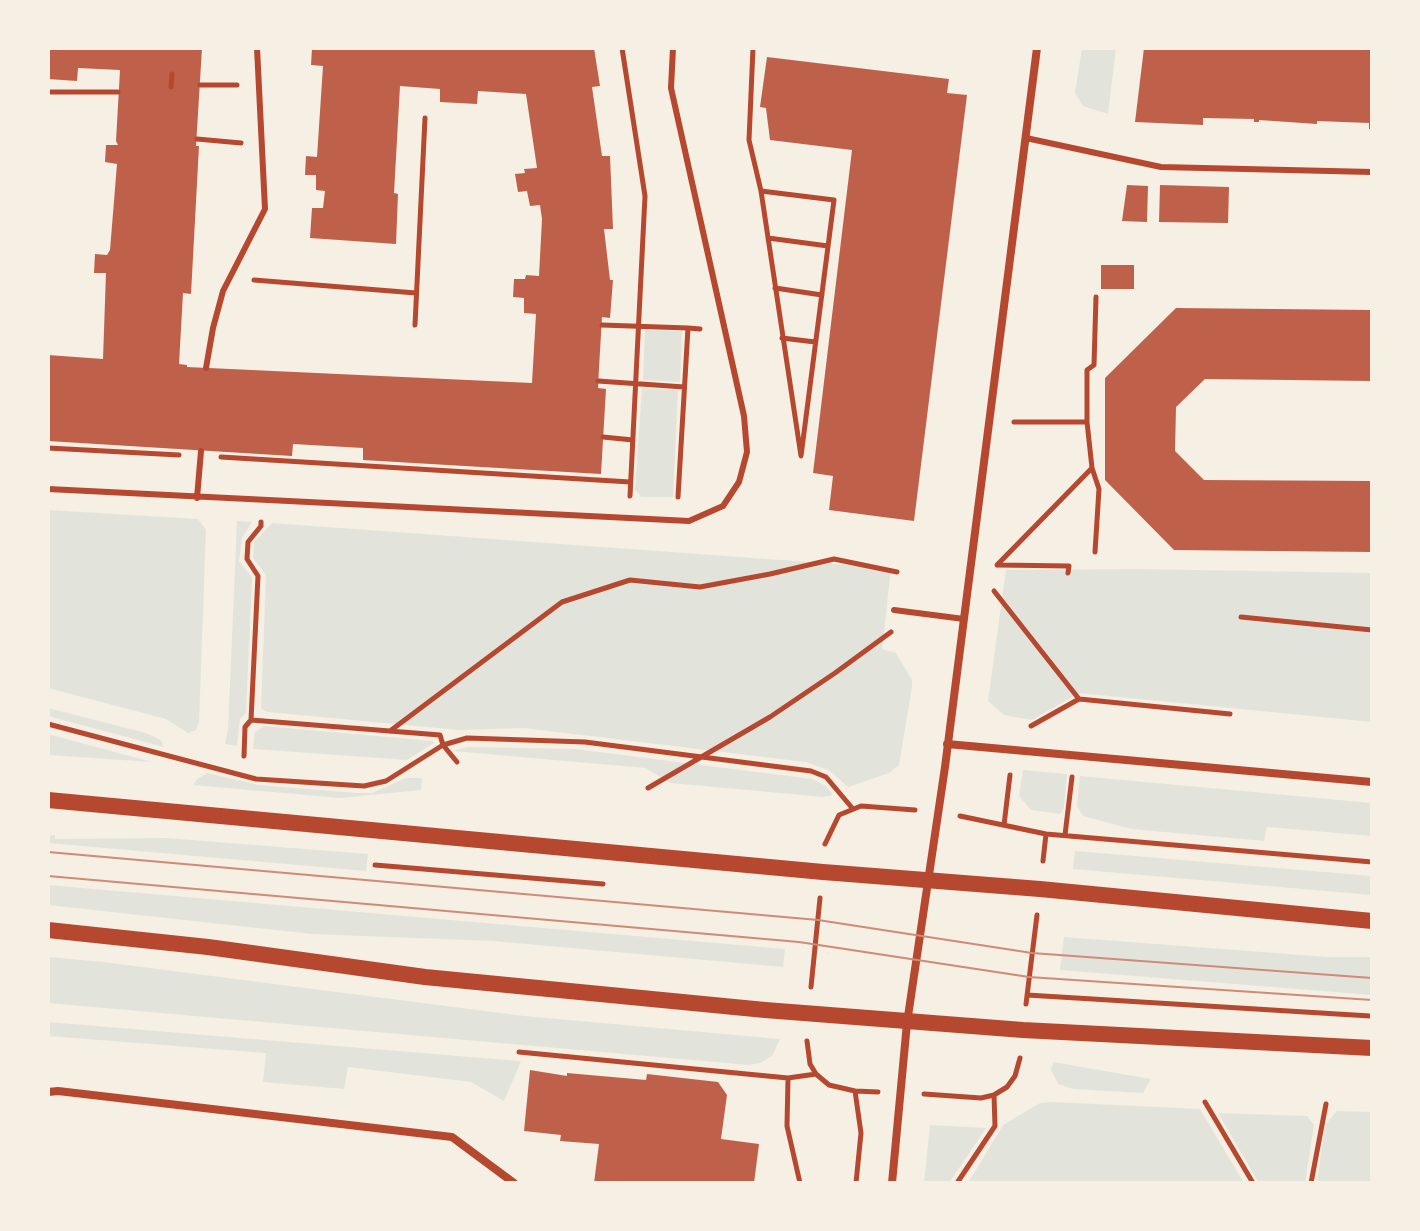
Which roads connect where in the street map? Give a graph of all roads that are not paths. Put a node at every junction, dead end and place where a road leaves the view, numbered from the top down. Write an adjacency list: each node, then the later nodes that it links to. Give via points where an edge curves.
1 (257, 48): 6 (lane, via 265,209 223,291)
2 (673, 48): 9 (lane, via 671,88 744,416 747,452 739,482 723,506 689,521)
3 (1037, 48): 4 (street)
4 (1026, 138): 5 (lane, via 1161,167); 11 (street)
5 (1372, 172)
6 (206, 368)
7 (200, 453): 9 (lane)
8 (48, 489): 9 (lane)
9 (197, 498)
10 (894, 610): 11 (lane)
11 (964, 619): 12 (street)
12 (947, 744): 13 (street); 15 (street)
13 (1372, 782)
14 (48, 800): 15 (main road)
15 (928, 880): 16 (main road); 18 (street)
16 (1372, 921)
17 (48, 930): 18 (main road, via 425,977)
18 (907, 1023): 19 (main road); 22 (street)
19 (1372, 1048)
20 (48, 1092): 21 (street, via 452,1137)
21 (514, 1183)
22 (892, 1183)

